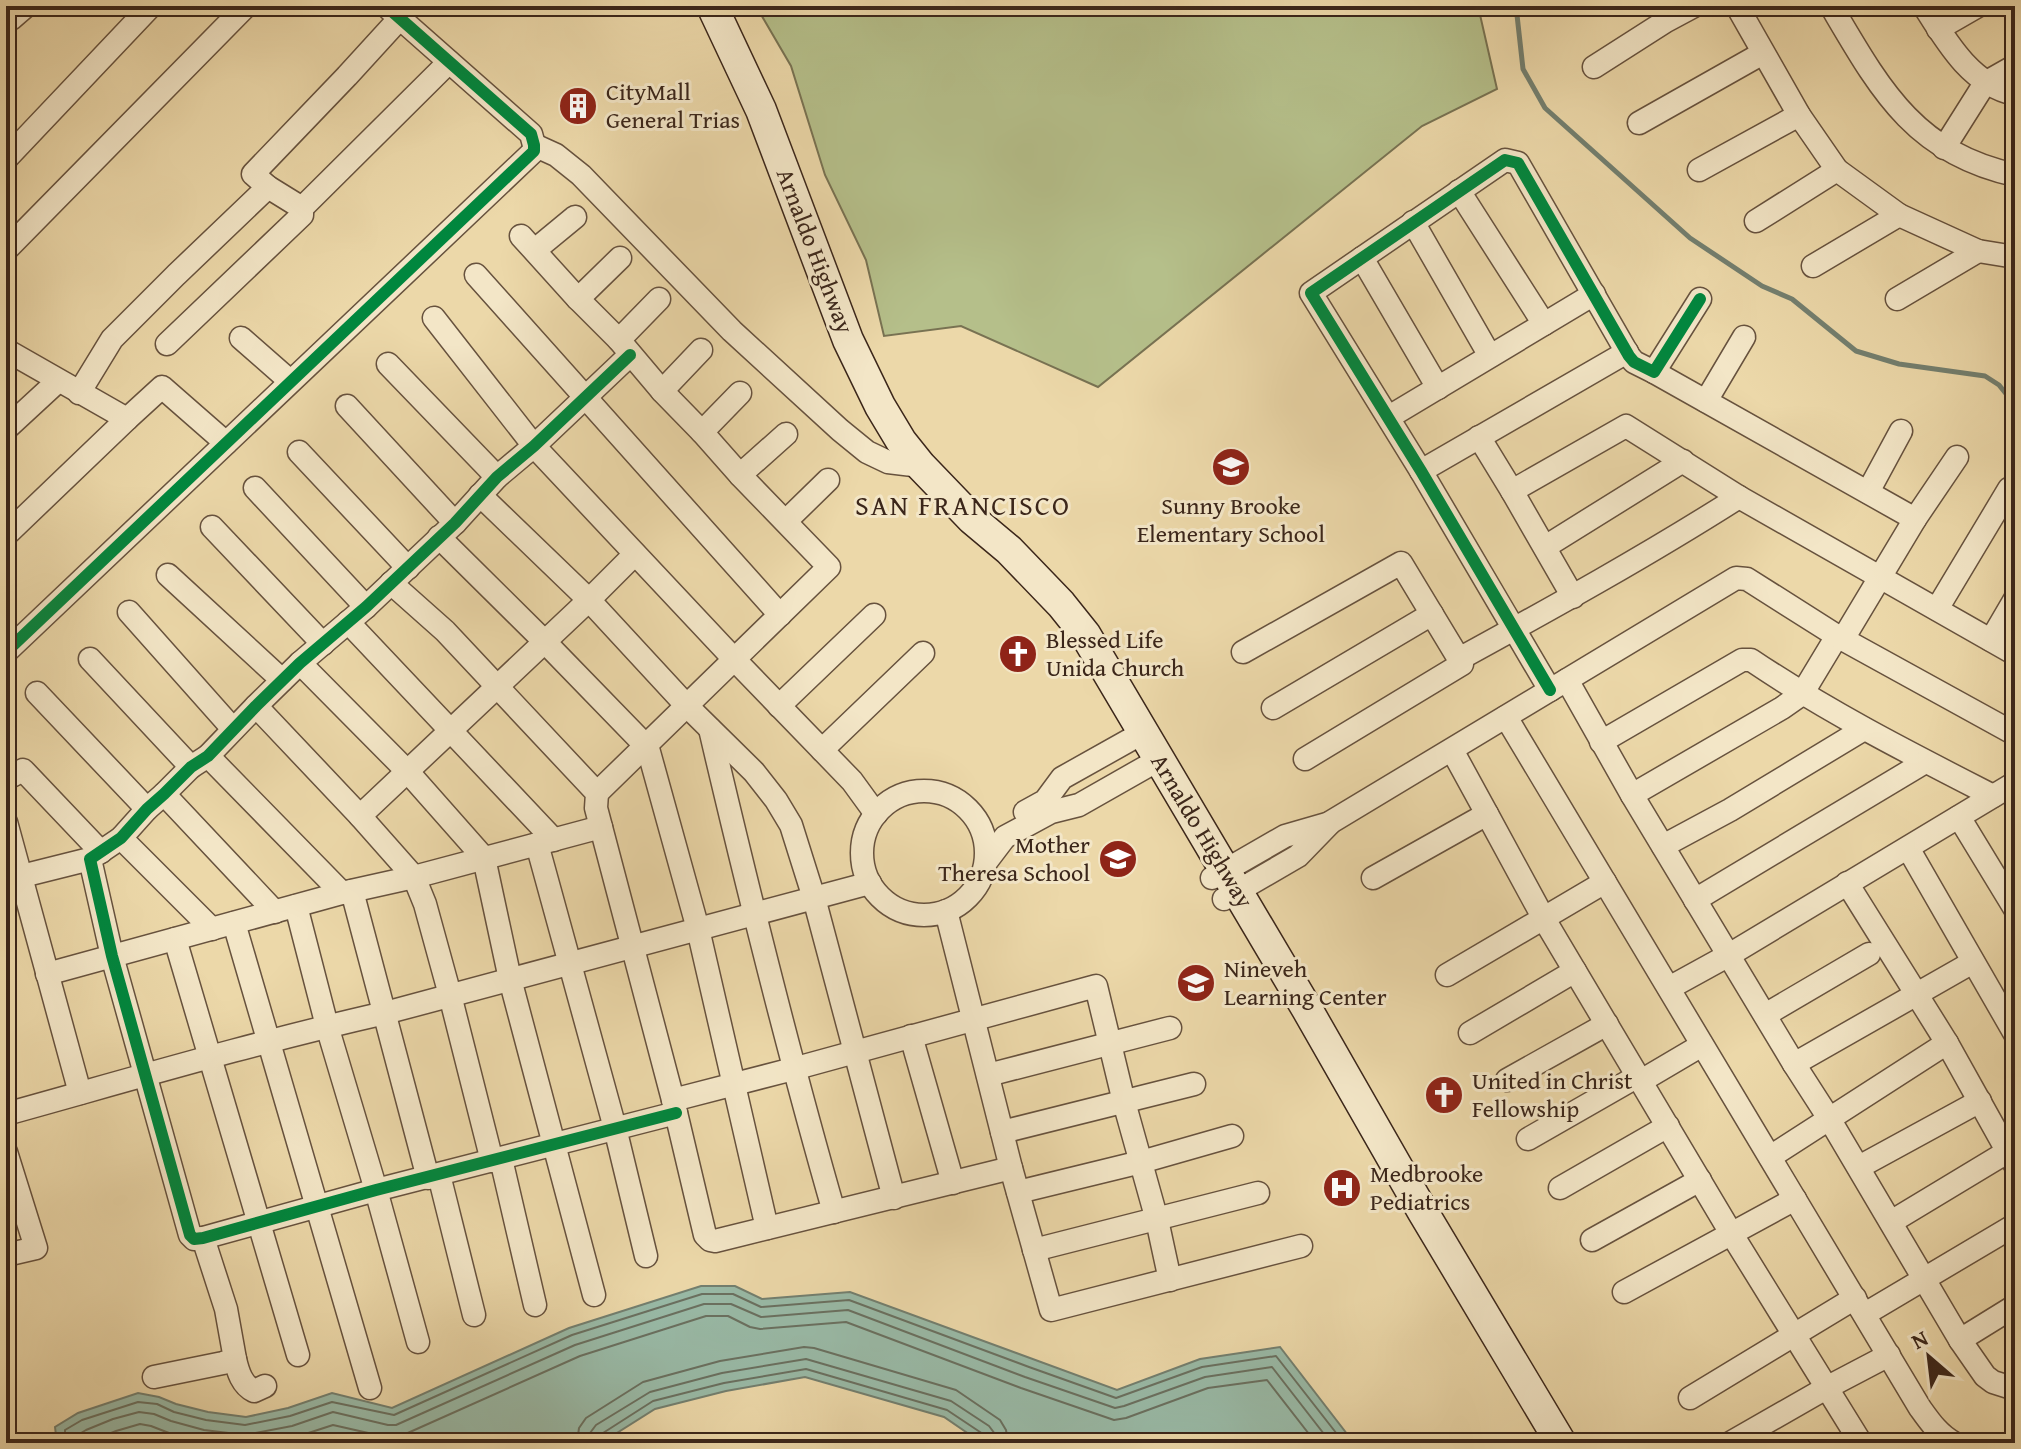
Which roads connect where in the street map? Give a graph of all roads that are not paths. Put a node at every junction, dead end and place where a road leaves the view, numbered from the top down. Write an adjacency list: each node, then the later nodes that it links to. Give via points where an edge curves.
1 (151, 6): 22 (street)
2 (246, 6): 33 (street)
3 (712, 6): 80 (main road, Arnaldo Highway, via 761,110 848,340 901,441)
4 (1694, 6): 10 (street)
5 (1737, 6): 12 (street)
6 (1831, 6): 21 (street, via 1871,74 1915,126)
7 (1924, 6): 11 (street)
8 (1978, 6): 11 (street)
9 (393, 12): 13 (street); 26 (street, via 253,174)
10 (1662, 14): 15 (street)
11 (1938, 29): 16 (street)
12 (1763, 53): 18 (street); 19 (street)
13 (449, 62): 20 (street, via 531,134); 28 (street)
14 (2015, 66): 16 (street)
15 (1594, 67)
16 (1985, 83): 17 (street); 21 (street)
17 (2015, 94)
18 (1799, 115): 23 (street); 24 (street)
19 (1639, 123)
20 (534, 145): 58 (street, via 534,151); 80 (street, via 581,175 732,331 840,430 867,452)
21 (1944, 148): 25 (street, via 1971,163)
22 (6, 159)
23 (1699, 170)
24 (1837, 170): 29 (street); 31 (street)
25 (2015, 175)
26 (268, 187): 28 (street); 61 (street, via 112,339)
27 (1459, 191): 32 (street); 40 (street, via 1505,160 1518,163); 46 (street)
28 (302, 208): 49 (street, via 302,215)
29 (1899, 215): 34 (street); 38 (street)
30 (575, 217): 41 (street, via 528,243)
31 (1756, 221)
32 (1413, 222): 37 (street); 54 (street)
33 (6, 250)
34 (1978, 251): 35 (street); 44 (street)
35 (2015, 257)
36 (620, 258): 41 (street)
37 (1362, 258): 59 (street); 66 (street, via 1311,293)
38 (1813, 266)
39 (476, 275): 63 (street)
40 (1594, 294): 46 (street); 53 (street)
41 (578, 299): 50 (street)
42 (659, 299): 50 (street)
43 (1700, 299): 56 (street)
44 (1897, 299)
45 (434, 318): 74 (street)
46 (1544, 324): 54 (street)
47 (1744, 337): 64 (street)
48 (241, 338): 58 (street)
49 (167, 344)
50 (624, 347): 60 (street); 63 (street)
51 (6, 350): 57 (street)
52 (701, 350): 60 (street)
53 (1627, 352): 56 (street); 72 (street)
54 (1490, 356): 59 (street)
55 (388, 364): 81 (street)
56 (1654, 372): 64 (street)
57 (58, 381): 61 (street); 68 (street)
58 (290, 381): 73 (street)
59 (1438, 388): 66 (street)
60 (662, 391): 70 (street)
61 (79, 393): 67 (street)
62 (740, 393): 70 (street)
63 (585, 396): 74 (street); 107 (street)
64 (1706, 401): 86 (street)
65 (347, 406): 92 (street)
66 (1389, 417): 78 (street)
67 (127, 419): 73 (street, via 162,387); 93 (street)
68 (6, 429)
69 (1901, 431): 86 (street)
70 (702, 432): 79 (street)
71 (786, 434): 79 (street)
72 (1479, 437): 78 (street); 85 (street)
73 (226, 443): 115 (street)
74 (534, 446): 81 (street); 95 (street)
75 (299, 452): 96 (street)
76 (1957, 457): 89 (street)
77 (1683, 461): 85 (street, via 1626,426); 88 (street); 94 (street)
78 (1421, 471): 110 (street)
79 (740, 475): 90 (street)
80 (929, 475): 138 (main road, Arnaldo Highway, via 996,559 1047,611)
81 (497, 477): 87 (street)
82 (828, 480): 90 (street)
83 (255, 488): 103 (street)
84 (2009, 489): 104 (street)
85 (1512, 491): 94 (street)
86 (1868, 492): 89 (street)
87 (480, 495): 92 (street); 102 (street)
88 (1739, 497): 98 (street); 100 (street)
89 (1915, 519): 98 (street)
90 (786, 521): 107 (street, via 829,567)
91 (212, 527): 114 (street)
92 (447, 530): 96 (street); 113 (street)
93 (6, 535)
94 (1545, 547): 100 (street)
95 (635, 554): 102 (street); 120 (street)
96 (408, 568): 99 (street)
97 (168, 575): 123 (street)
98 (1881, 577): 104 (street); 111 (street)
99 (391, 583): 103 (street); 125 (street)
100 (1573, 597): 110 (street)
101 (2015, 599): 112 (street)
102 (589, 600): 113 (street); 128 (street)
103 (366, 607): 109 (street)
104 (1937, 609): 112 (street)
105 (129, 612): 135 (street)
106 (1432, 614): 116 (street, via 1401,563); 121 (street); 131 (street)
107 (780, 615): 120 (street)
108 (874, 615): 130 (street)
109 (348, 622): 114 (street); 137 (street)
110 (1515, 629): 121 (street); 124 (street)
111 (1840, 638): 124 (street, via 1747,579 1736,578); 127 (street); 134 (street)
112 (1991, 640): 118 (street)
113 (544, 641): 125 (street); 140 (street)
114 (323, 644): 122 (street)
115 (6, 652)
116 (1243, 652)
117 (923, 653): 141 (street)
118 (2015, 654)
119 (90, 659): 144 (street)
120 (734, 659): 128 (street); 130 (street)
121 (1459, 659): 143 (street, via 1462,664)
122 (300, 663): 123 (street); 147 (street)
123 (282, 680): 129 (street)
124 (1558, 685): 132 (street); 139 (street)
125 (498, 686): 137 (street); 150 (street)
126 (37, 693): 154 (street)
127 (1802, 694): 136 (street); 139 (street, via 1751,660 1742,660); 152 (street)
128 (686, 705): 133 (street); 140 (street)
129 (256, 706): 135 (street); 157 (street)
130 (779, 706): 141 (street)
131 (1273, 708)
132 (1506, 717): 142 (street); 173 (street)
133 (710, 727): 178 (street, via 776,800 791,825); 183 (street)
134 (2013, 728)
135 (233, 729): 144 (street)
136 (1864, 729): 145 (street); 164 (street)
137 (451, 731): 147 (street); 163 (street)
138 (1137, 736): 146 (main road, Arnaldo Highway); 160 (street, via 1062,778 1045,801 1001,824)
139 (1601, 742): 152 (street)
140 (646, 746): 150 (street); 187 (street)
141 (822, 750): 155 (street)
142 (1452, 750): 156 (street); 176 (street, via 1331,822 1298,856)
143 (1305, 759)
144 (200, 762): 151 (street); 177 (street)
145 (1925, 762): 153 (street); 179 (street)
146 (1153, 763): 168 (street, via 1079,805 1051,812 1005,837); 176 (main road, Arnaldo Highway)
147 (408, 772): 157 (street); 167 (street)
148 (6, 779): 166 (street, via 23,770)
149 (2015, 783): 153 (street)
150 (597, 793): 161 (street)
151 (164, 794): 154 (street); 180 (street)
152 (1632, 795): 164 (street)
153 (1993, 796): 158 (street)
154 (147, 809): 162 (street)
155 (876, 814): 160 (street, via 891,800 930,791 949,796); 174 (street, via 862,855)
156 (1487, 814): 172 (street); 184 (street)
157 (360, 816): 170 (street)
158 (1959, 817): 165 (street); 169 (street)
159 (6, 822): 171 (street)
160 (978, 822): 168 (street)
161 (601, 827): 163 (street); 189 (street)
162 (121, 838): 166 (street); 186 (street)
163 (545, 842): 167 (street); 194 (street)
164 (1663, 846): 179 (street)
165 (1908, 848): 175 (street); 193 (street)
166 (95, 856): 171 (street); 192 (street)
167 (484, 858): 170 (street); 198 (street)
168 (986, 862): 182 (street, via 972,892)
169 (2006, 872): 181 (street)
170 (414, 877): 177 (street); 201 (street)
171 (14, 878): 196 (street)
172 (1373, 878)
173 (1605, 882): 184 (street); 199 (street)
174 (870, 883): 178 (street); 182 (street, via 880,897 911,914)
175 (1847, 883): 191 (street); 200 (street)
176 (1225, 885): 289 (main road, Arnaldo Highway)
177 (347, 892): 180 (street); 203 (street)
178 (814, 898): 183 (street); 216 (street)
179 (1695, 900): 191 (street)
180 (286, 909): 185 (street); 207 (street)
181 (2015, 909)
182 (946, 911): 205 (street)
183 (754, 915): 187 (street); 219 (street)
184 (1544, 919): 195 (street); 197 (street)
185 (234, 923): 186 (street); 212 (street)
186 (212, 929): 188 (street)
187 (698, 929): 189 (street); 225 (street)
188 (175, 939): 192 (street); 217 (street)
189 (634, 946): 194 (street); 229 (street)
190 (1869, 954): 204 (street)
191 (1729, 955): 199 (street); 204 (street)
192 (112, 956): 196 (street); 220 (street)
193 (1973, 962): 200 (street); 202 (street)
194 (570, 964): 198 (street); 233 (street)
195 (1575, 971): 206 (street); 209 (street)
196 (47, 974): 226 (street)
197 (1447, 975)
198 (510, 979): 201 (street); 237 (street)
199 (1669, 988): 215 (street)
200 (1916, 994): 214 (street); 218 (street)
201 (450, 995): 203 (street); 241 (street)
202 (2009, 1010): 210 (street)
203 (385, 1013): 207 (street); 245 (street)
204 (1765, 1015): 218 (street)
205 (974, 1019): 211 (street); 213 (street, via 1096,986); 221 (street)
206 (1607, 1024): 222 (street); 223 (street)
207 (327, 1026): 212 (street); 249 (street)
208 (1170, 1028): 213 (street)
209 (1470, 1033)
210 (2015, 1034)
211 (911, 1036): 216 (street); 247 (street)
212 (270, 1042): 217 (street); 254 (street)
213 (1110, 1043): 221 (street); 228 (street)
214 (1947, 1043): 227 (street); 231 (street)
215 (1702, 1045): 222 (street); 239 (street)
216 (854, 1053): 219 (street); 252 (street)
217 (210, 1058): 220 (street); 258 (street)
218 (1794, 1064): 231 (street)
219 (793, 1069): 225 (street); 255 (street)
220 (145, 1075): 226 (street); 262 (street, via 190,1235)
221 (988, 1075): 234 (street)
222 (1640, 1079): 232 (street); 236 (street)
223 (1507, 1080)
224 (1194, 1084): 228 (street)
225 (733, 1086): 229 (street); 260 (street)
226 (80, 1093): 230 (street)
227 (1980, 1101): 240 (street); 243 (street)
228 (1124, 1102): 234 (street); 242 (street)
229 (674, 1106): 233 (street); 260 (street, via 705,1235 715,1241)
230 (6, 1114)
231 (1830, 1120): 239 (street); 243 (street)
232 (1668, 1126): 246 (street); 248 (street)
233 (615, 1128): 237 (street); 267 (street)
234 (1002, 1132): 244 (street)
235 (1232, 1136): 242 (street)
236 (1528, 1139)
237 (554, 1145): 241 (street); 271 (street)
238 (6, 1152): 266 (street, via 36,1248)
239 (1770, 1157): 253 (street)
240 (2011, 1159): 257 (street)
241 (496, 1160): 245 (street); 272 (street)
242 (1141, 1162): 250 (street); 256 (street)
243 (1859, 1167): 257 (street)
244 (1011, 1168): 247 (street); 250 (street)
245 (434, 1176): 249 (street); 275 (street)
246 (1700, 1180): 261 (street); 263 (street)
247 (953, 1183): 252 (street)
248 (1560, 1188)
249 (376, 1190): 254 (street); 278 (street)
250 (1018, 1192): 265 (street)
251 (1258, 1193): 256 (street)
252 (894, 1198): 255 (street)
253 (1795, 1199): 261 (street); 273 (street)
254 (316, 1207): 258 (street); 286 (street)
255 (834, 1212): 260 (street)
256 (1157, 1220): 265 (street); 269 (street)
257 (1891, 1222): 268 (street)
258 (258, 1223): 262 (street); 279 (street)
259 (2015, 1225): 268 (street)
260 (767, 1228)
261 (1731, 1233): 270 (street); 276 (street)
262 (203, 1238): 281 (street, via 226,1309)
263 (1592, 1240)
264 (1301, 1246): 269 (street)
265 (1034, 1250): 269 (street, via 1051,1310)
266 (6, 1255)
267 (646, 1256)
268 (1924, 1279): 273 (street); 277 (street)
269 (1170, 1280)
270 (1624, 1292)
271 (594, 1295)
272 (535, 1305)
273 (1860, 1306): 276 (street); 280 (street)
274 (2015, 1306): 277 (street)
275 (474, 1315)
276 (1794, 1333): 285 (street); 287 (street)
277 (1960, 1340): 283 (street, via 1985,1376)
278 (418, 1342)
279 (298, 1355)
280 (1889, 1355): 285 (street); 291 (street, via 1920,1408)
281 (235, 1359): 282 (street); 284 (street, via 249,1389)
282 (154, 1377)
283 (2011, 1384)
284 (265, 1386)
285 (1828, 1387): 288 (street); 290 (street)
286 (370, 1388)
287 (1690, 1398)
288 (1856, 1441)
289 (1561, 1443)
290 (1730, 1443)
291 (1954, 1443)

